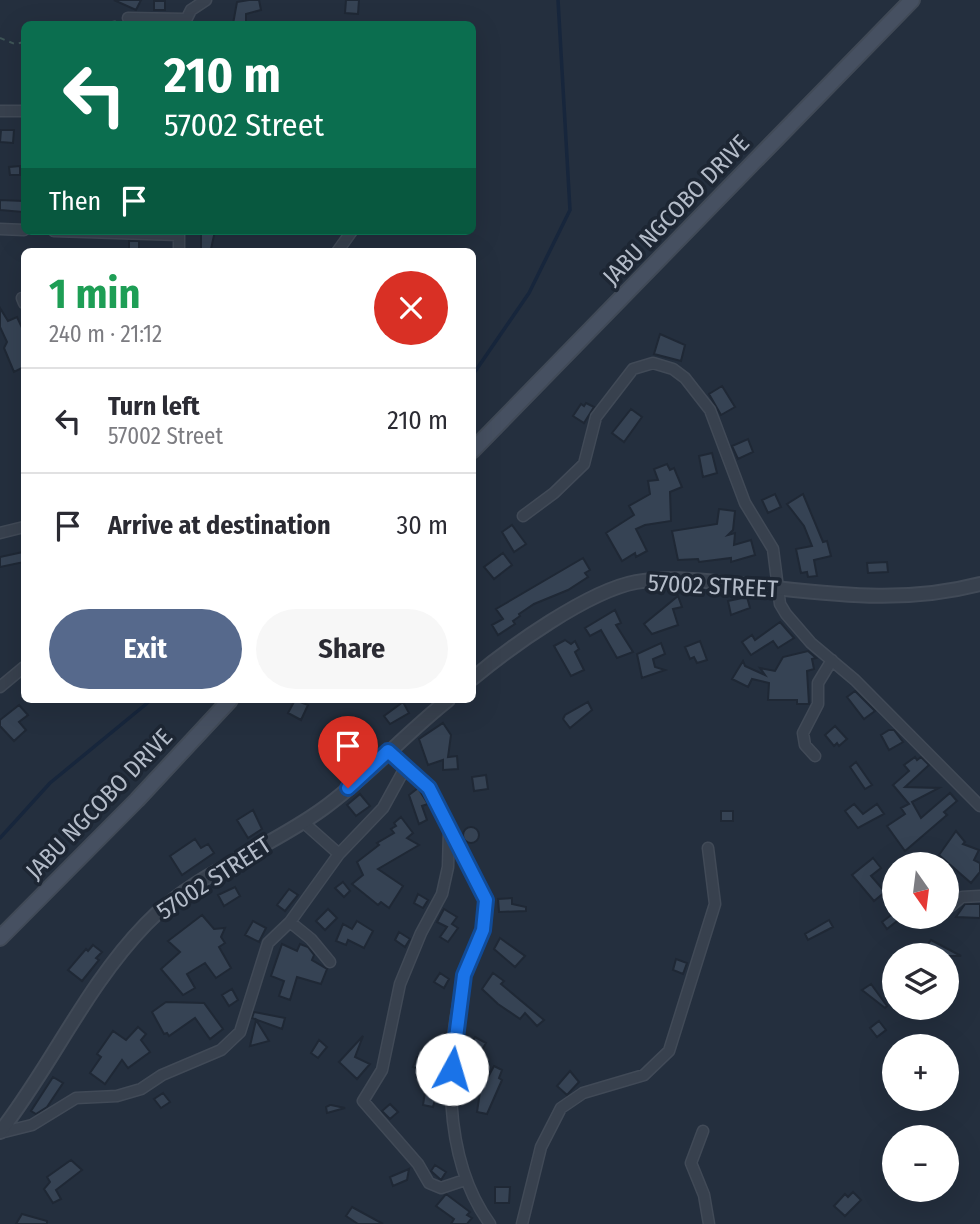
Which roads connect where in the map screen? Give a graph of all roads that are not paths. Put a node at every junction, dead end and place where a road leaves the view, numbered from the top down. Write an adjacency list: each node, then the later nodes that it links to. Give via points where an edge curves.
1 (206, 0): 5 (street)
2 (912, 0): 10 (main road, JABU NGCOBO DRIVE)
3 (128, 18): 4 (street)
4 (170, 21)
5 (185, 21)
6 (0, 111): 7 (street)
7 (21, 111)
8 (0, 229): 9 (street)
9 (21, 230)
10 (476, 448)
11 (523, 516): 15 (street, via 584,464 596,417 633,369 665,364 685,378 710,410 745,503 773,549)
12 (21, 528): 13 (street)
13 (0, 533)
14 (980, 584): 15 (street, 57002 STREET, via 885,598)
15 (777, 588): 16 (street, via 786,614); 18 (street, 57002 STREET, via 666,579 624,585 572,609)
16 (832, 660): 23 (street, via 818,683 818,704 803,733 805,745); 25 (street)
17 (21, 670): 19 (street)
18 (476, 676)
19 (0, 687)
20 (227, 703): 33 (main road, JABU NGCOBO DRIVE)
21 (444, 703): 22 (street, 57002 STREET)
22 (388, 751): 24 (street); 26 (street, 57002 STREET)
23 (816, 756)
24 (405, 768): 27 (street, via 429,788); 29 (street, via 383,807)
25 (980, 806)
26 (303, 822): 29 (street); 36 (street, 57002 STREET, via 214,872 146,924 78,1011)
27 (449, 830): 37 (street, via 486,900 483,930 464,975 452,1069 453,1108); 37 (street, via 442,894 400,984 382,1070 363,1101 432,1185 441,1188)
28 (708, 848): 39 (street, via 715,904 669,1051 644,1075 583,1093 561,1108 541,1147)
29 (340, 854): 32 (street)
30 (980, 896): 31 (street)
31 (959, 899)
32 (290, 922): 34 (street); 36 (street, via 268,943 240,1032 221,1050 141,1089 117,1096 76,1098 32,1125)
33 (0, 938)
34 (330, 962)
35 (703, 1131): 40 (street, via 691,1163)
36 (0, 1133)
37 (465, 1180): 38 (street)
38 (490, 1224)
39 (522, 1224)
40 (709, 1224)

